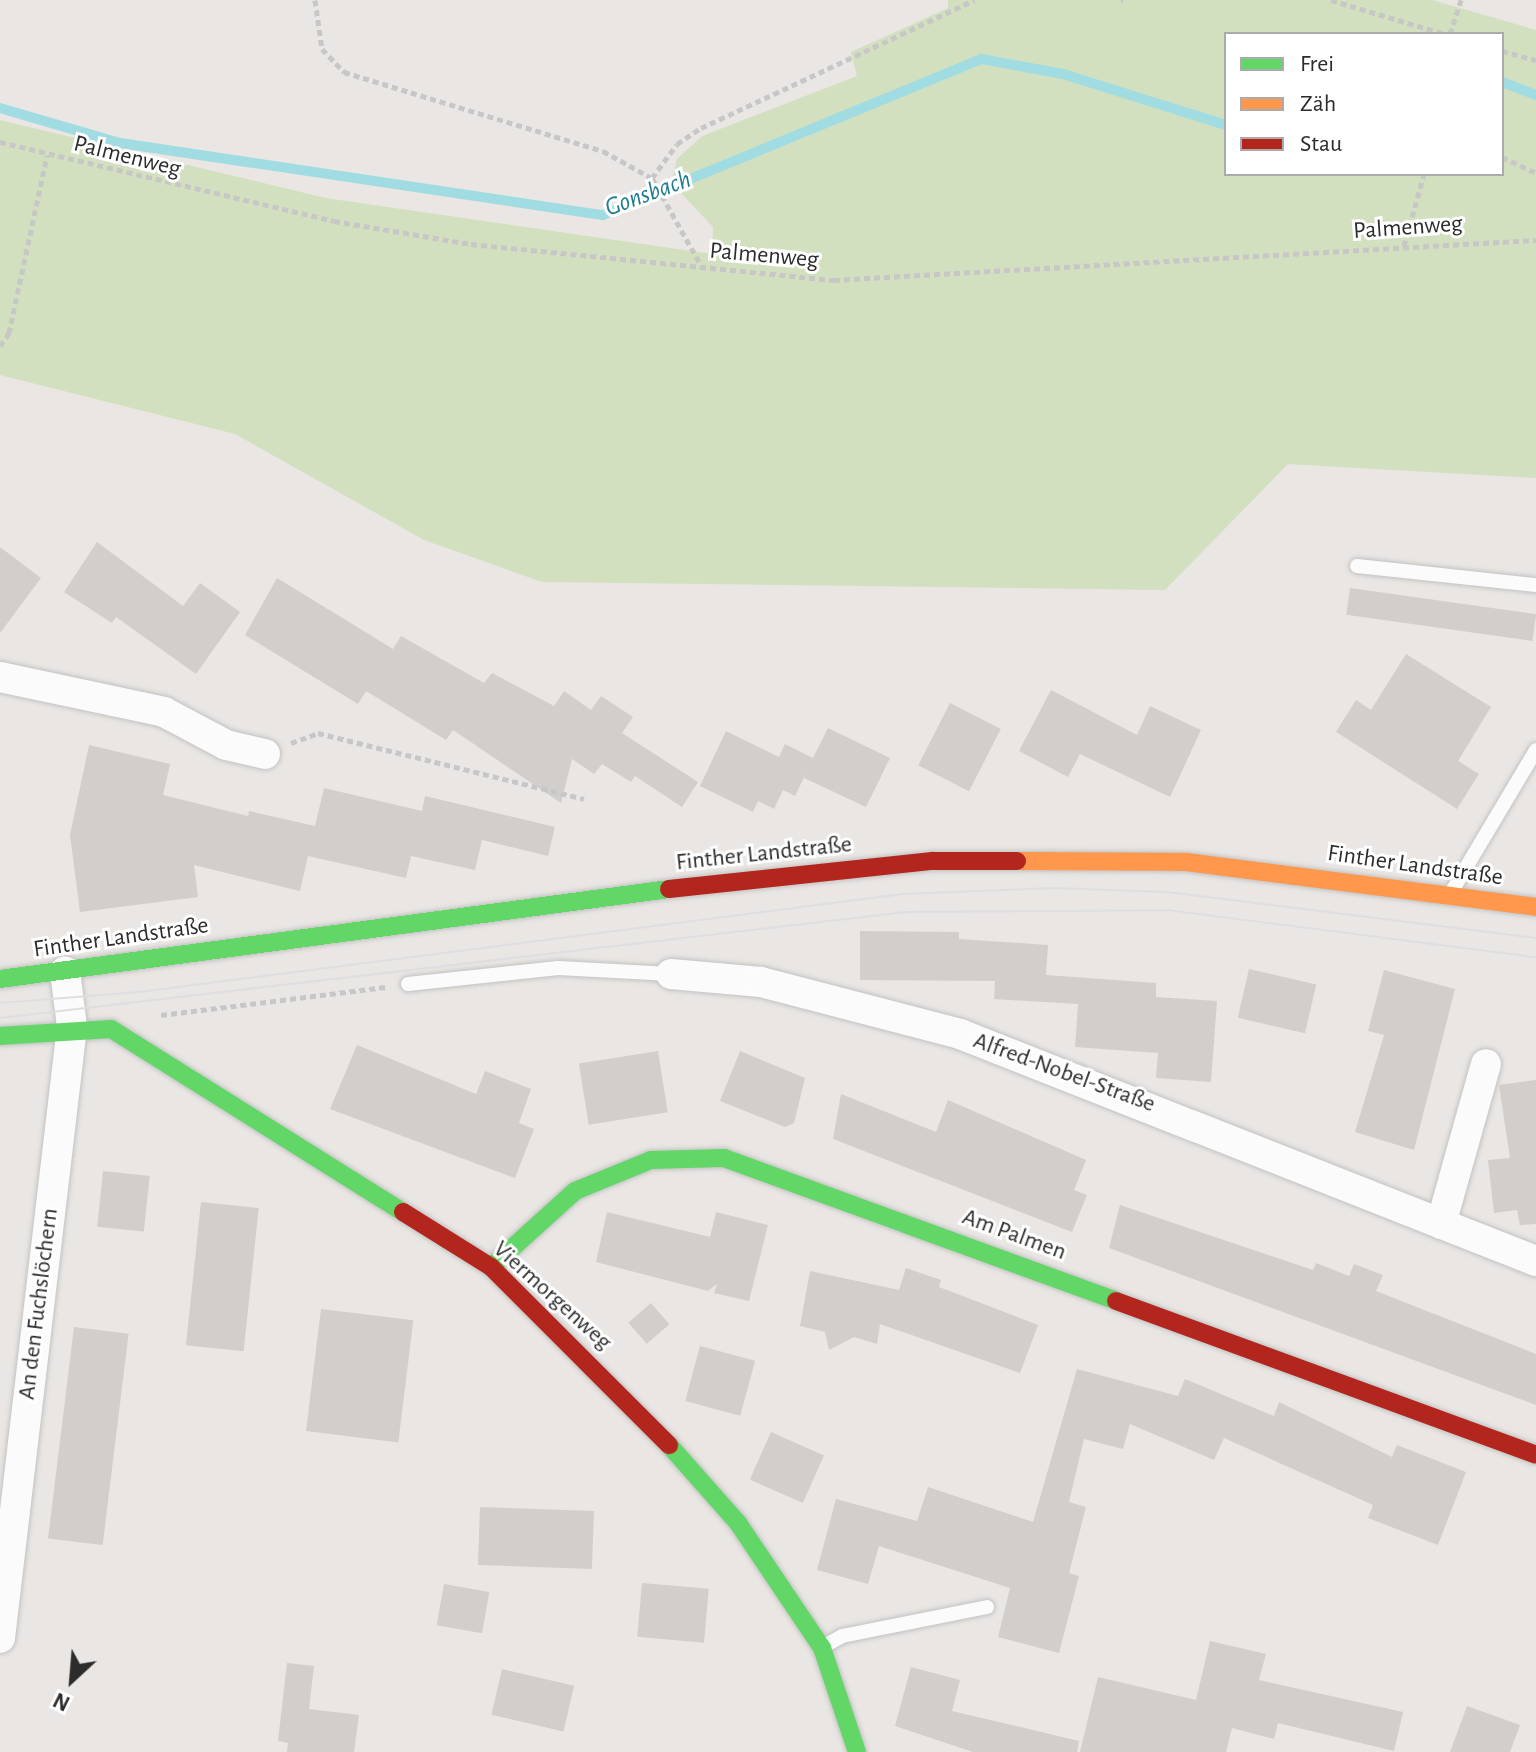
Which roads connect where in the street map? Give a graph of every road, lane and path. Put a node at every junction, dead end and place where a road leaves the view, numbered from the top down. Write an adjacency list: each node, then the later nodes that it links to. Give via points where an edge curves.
1 (315, 0): 14 (path, via 322,49 344,72 603,151)
2 (973, 0): 14 (path, via 701,128 677,144)
3 (1331, 0): 5 (path)
4 (1461, 0): 6 (path)
5 (1440, 32)
6 (1448, 32)
7 (1504, 52): 8 (path)
8 (1536, 60)
9 (0, 142): 10 (path, Palmenweg)
10 (47, 155): 17 (path, Palmenweg, via 334,221 471,244); 18 (path, via 9,333)
11 (1504, 158): 12 (path)
12 (1536, 173)
13 (1423, 176): 16 (path)
14 (652, 178): 17 (path)
15 (1536, 240): 16 (path, Palmenweg)
16 (1404, 246): 17 (path, Palmenweg, via 1045,273 849,280)
17 (703, 268)
18 (0, 346)
19 (1357, 566): 20 (lane)
20 (1536, 585)
21 (0, 677): 24 (street, via 164,712 226,745)
22 (311, 735): 25 (path)
23 (1536, 750): 26 (lane)
24 (265, 754)
25 (584, 799)
26 (1451, 895): 27 (street, Finther Landstraße); 28 (street, Finther Landstraße, via 1186,862 933,861 776,875)
27 (1536, 907)
28 (65, 971): 30 (street, Finther Landstraße); 33 (street, An den Fuchslöchern)
29 (671, 974): 31 (lane, via 558,968); 36 (street, Alfred-Nobel-Straße, via 761,982 960,1034 1206,1126)
30 (0, 979)
31 (404, 984): 32 (path)
32 (153, 1016)
33 (72, 1027): 34 (street); 38 (street, Viermorgenweg, via 111,1029); 41 (street, An den Fuchslöchern)
34 (0, 1036)
35 (1486, 1064): 36 (street)
36 (1441, 1224): 37 (street, Alfred-Nobel-Straße)
37 (1536, 1261)
38 (491, 1267): 39 (street, Am Palmen, via 575,1191 651,1160 724,1158); 42 (street, Viermorgenweg, via 621,1391 738,1523)
39 (1536, 1455)
40 (987, 1607): 42 (lane, via 842,1636)
41 (0, 1638)
42 (822, 1648): 43 (street, Viermorgenweg)
43 (857, 1752)

